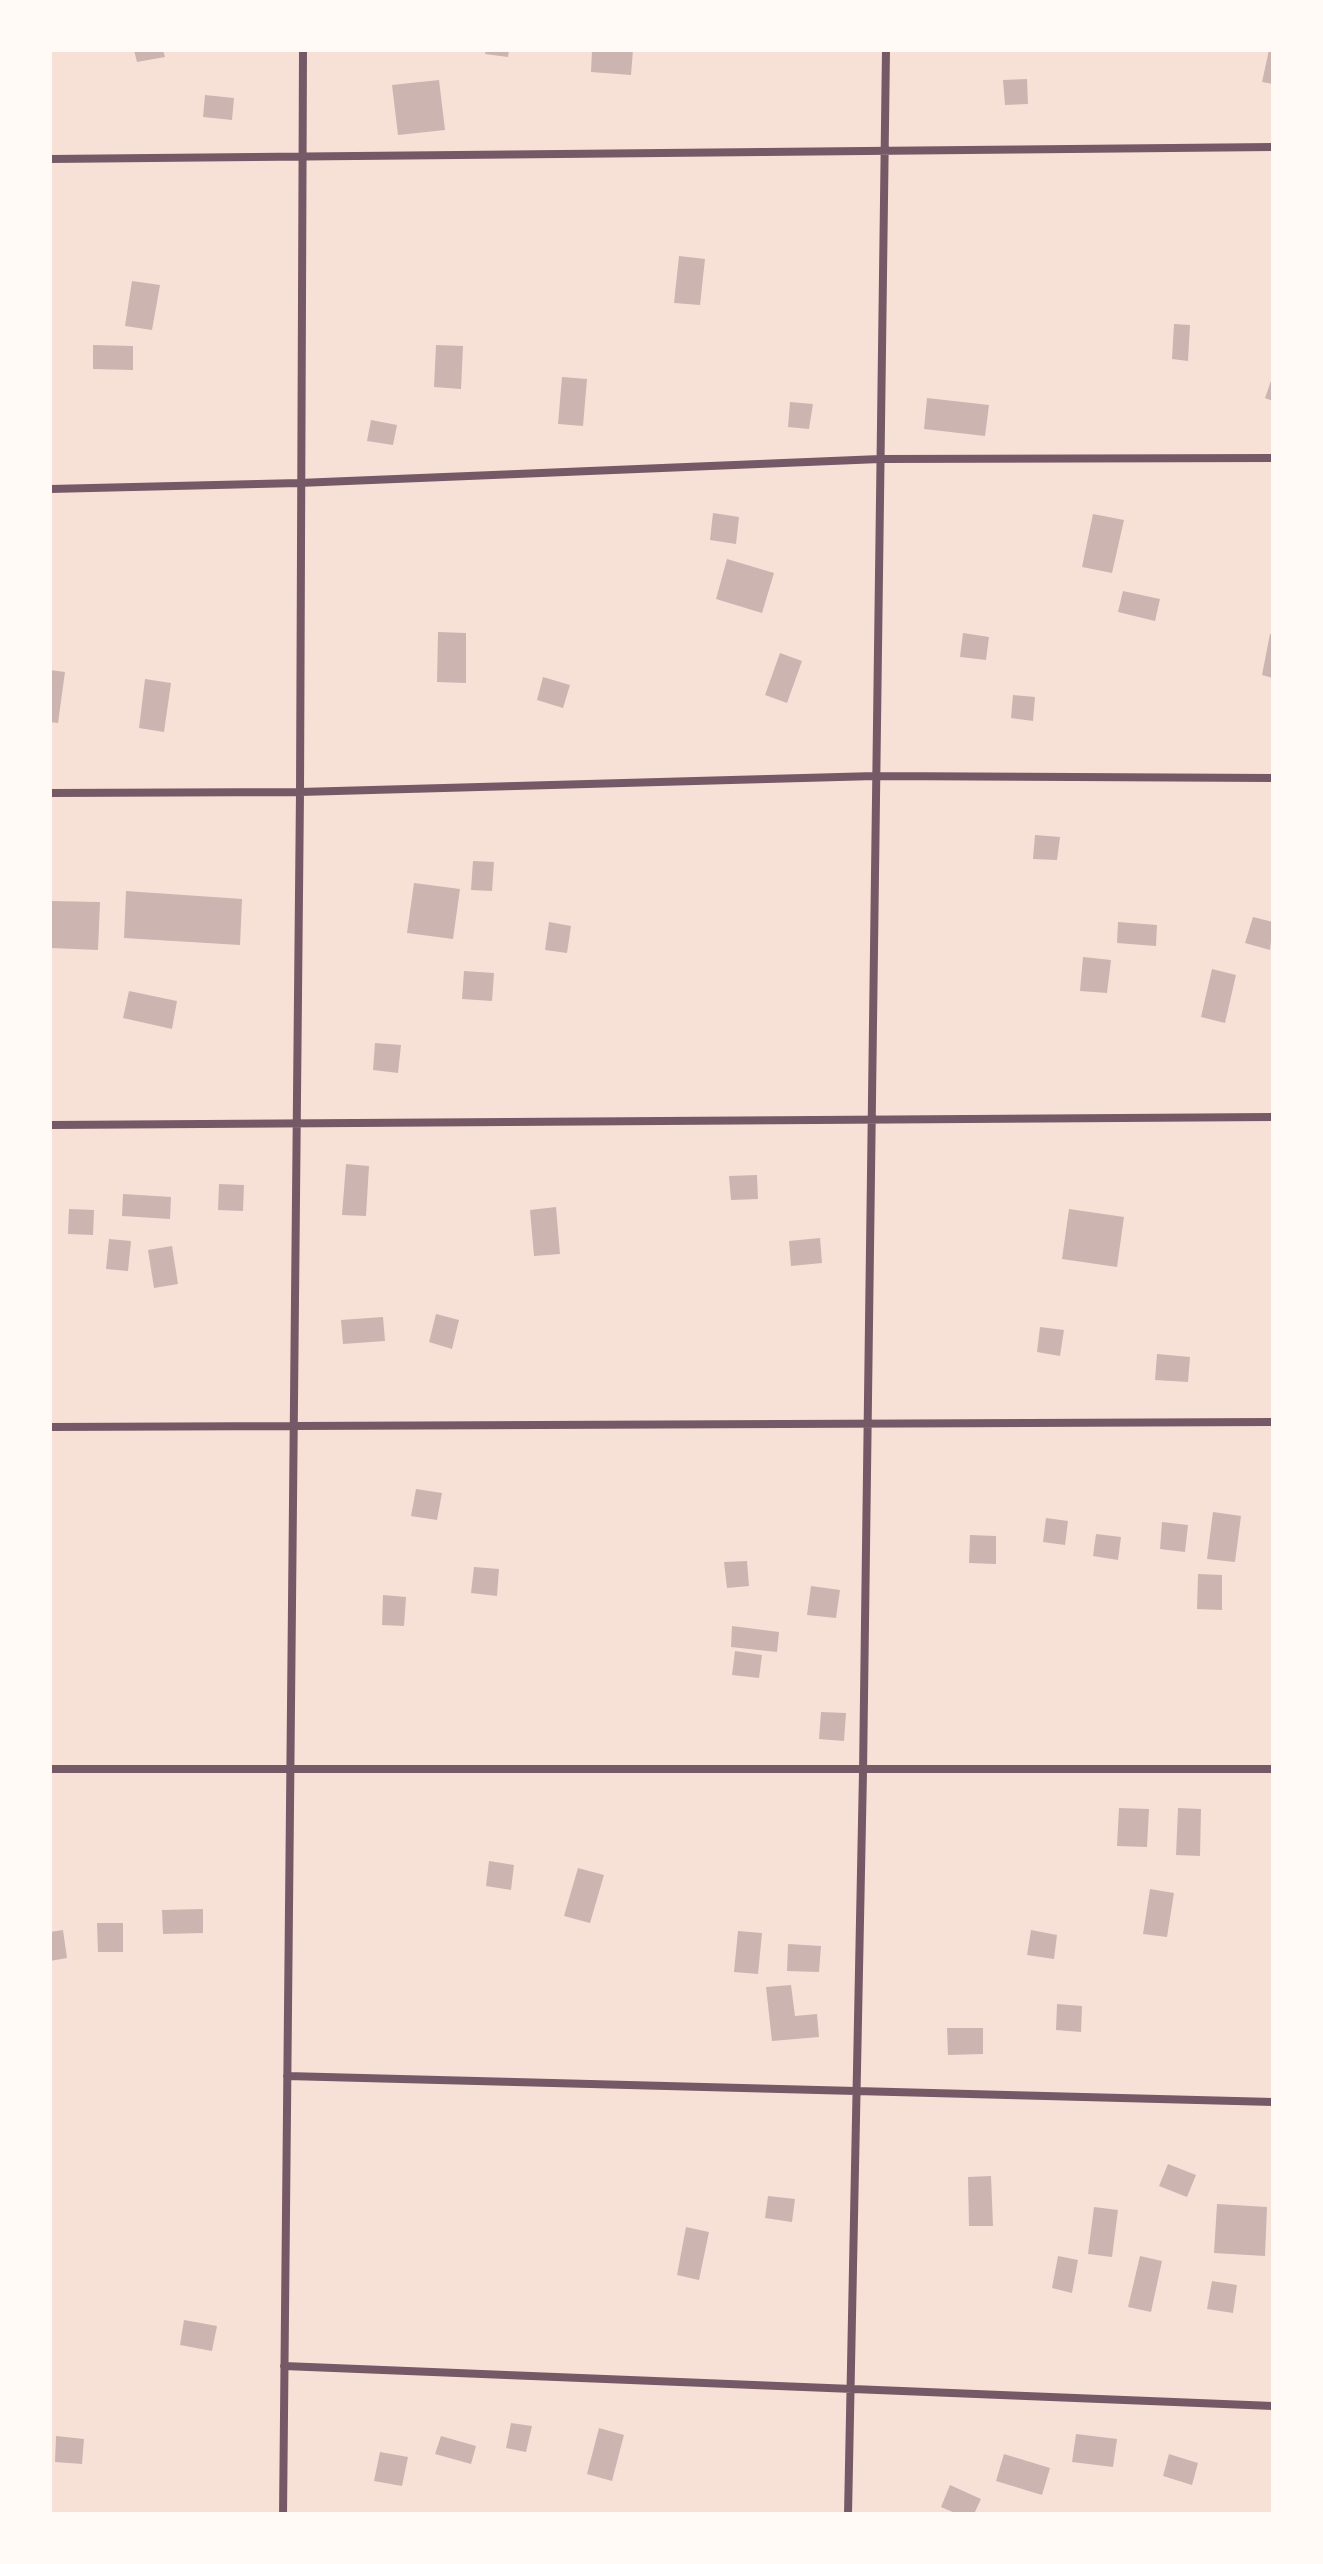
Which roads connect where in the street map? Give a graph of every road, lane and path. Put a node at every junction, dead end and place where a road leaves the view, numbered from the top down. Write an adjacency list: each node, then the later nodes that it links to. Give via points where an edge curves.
1 (303, 50): 6 (street)
2 (886, 50): 4 (street)
3 (1273, 147): 4 (street)
4 (885, 152): 6 (street); 8 (street)
5 (50, 159): 6 (street)
6 (302, 160): 9 (street)
7 (1273, 458): 8 (street)
8 (880, 459): 9 (street); 11 (street)
9 (299, 483): 10 (street); 13 (street)
10 (50, 489)
11 (875, 776): 12 (street); 13 (street); 16 (street)
12 (1273, 778)
13 (300, 792): 14 (street); 17 (street)
14 (50, 793)
15 (1273, 1117): 16 (street)
16 (870, 1119): 17 (street); 20 (street)
17 (297, 1124): 18 (street); 22 (street)
18 (50, 1125)
19 (1273, 1422): 20 (street)
20 (865, 1423): 22 (street); 26 (street)
21 (50, 1427): 22 (street)
22 (294, 1428): 25 (street)
23 (50, 1769): 25 (street)
24 (1273, 1769): 26 (street)
25 (290, 1770): 26 (street); 27 (street)
26 (863, 1772): 28 (street)
27 (287, 2076): 28 (street); 30 (street)
28 (857, 2092): 29 (street); 31 (street)
29 (1273, 2102)
30 (284, 2366): 31 (street); 33 (street)
31 (850, 2391): 32 (street); 34 (street)
32 (1273, 2406)
33 (283, 2514)
34 (848, 2514)

